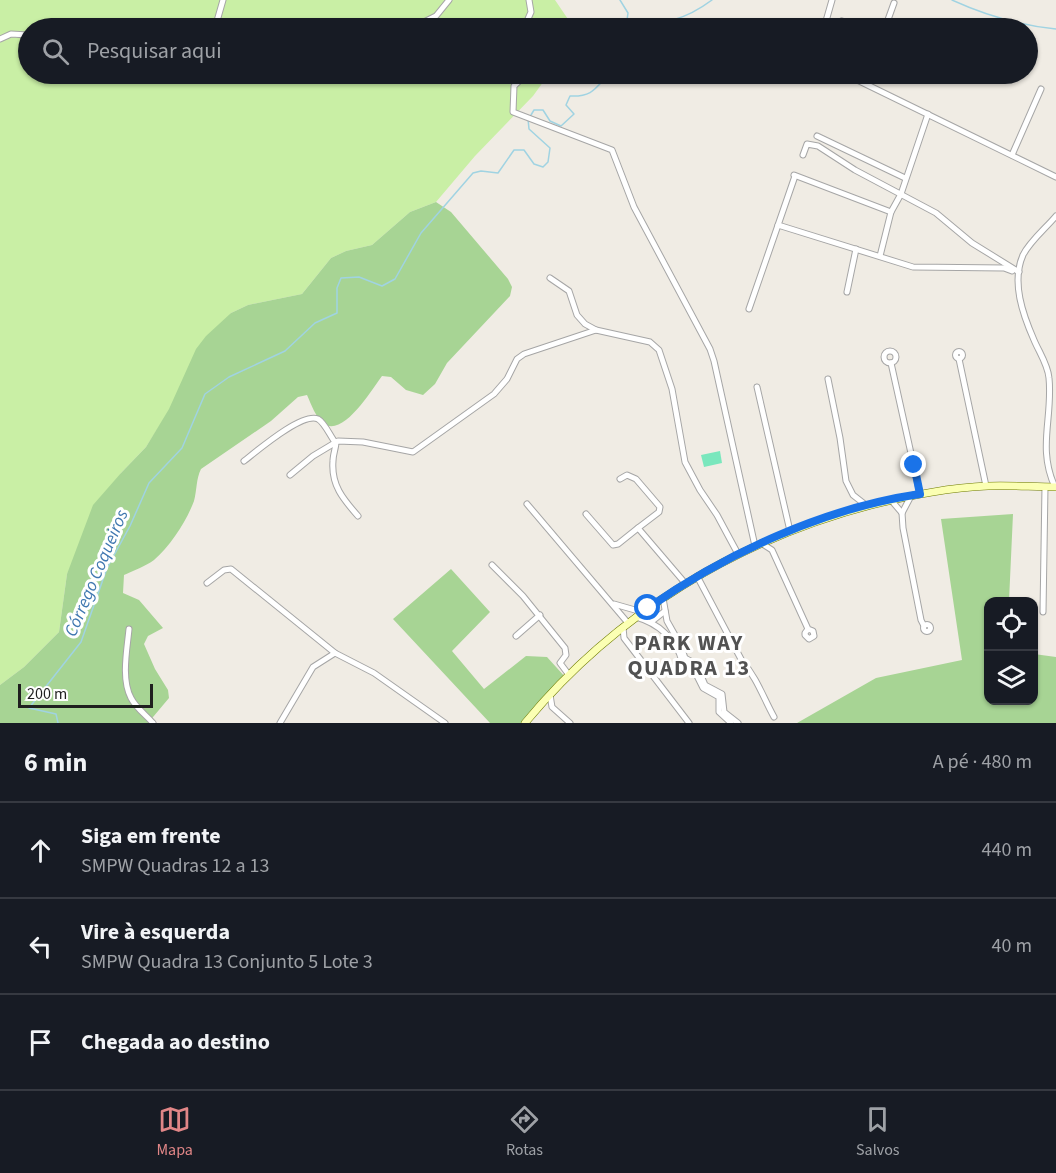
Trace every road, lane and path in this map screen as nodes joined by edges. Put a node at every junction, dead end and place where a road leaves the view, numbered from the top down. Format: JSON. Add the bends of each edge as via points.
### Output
{"nodes":[{"id":1,"x":223,"y":0,"type":"edge"},
{"id":2,"x":449,"y":0,"type":"edge"},
{"id":3,"x":529,"y":0,"type":"edge"},
{"id":4,"x":832,"y":0,"type":"edge"},
{"id":5,"x":894,"y":3,"type":"dead end"},
{"id":6,"x":217,"y":18,"type":"edge"},
{"id":7,"x":432,"y":18,"type":"edge"},
{"id":8,"x":528,"y":18,"type":"edge"},
{"id":9,"x":827,"y":18,"type":"edge"},
{"id":10,"x":889,"y":18,"type":"edge"},
{"id":11,"x":18,"y":34,"type":"edge"},
{"id":12,"x":0,"y":39,"type":"edge"},
{"id":13,"x":516,"y":84,"type":"edge"},
{"id":14,"x":867,"y":84,"type":"edge"},
{"id":15,"x":1041,"y":89,"type":"dead end"},
{"id":16,"x":928,"y":114,"type":"junction"},
{"id":17,"x":817,"y":136,"type":"dead end"},
{"id":18,"x":803,"y":155,"type":"dead end"},
{"id":19,"x":1012,"y":155,"type":"junction"},
{"id":20,"x":1056,"y":177,"type":"edge"},
{"id":21,"x":905,"y":178,"type":"junction"},
{"id":22,"x":901,"y":194,"type":"junction"},
{"id":23,"x":891,"y":212,"type":"junction"},
{"id":24,"x":1056,"y":216,"type":"edge"},
{"id":25,"x":778,"y":225,"type":"junction"},
{"id":26,"x":856,"y":249,"type":"junction"},
{"id":27,"x":880,"y":256,"type":"junction"},
{"id":28,"x":1019,"y":272,"type":"junction"},
{"id":29,"x":550,"y":278,"type":"dead end"},
{"id":30,"x":847,"y":292,"type":"dead end"},
{"id":31,"x":749,"y":309,"type":"dead end"},
{"id":32,"x":596,"y":330,"type":"junction"},
{"id":33,"x":959,"y":358,"type":"dead end"},
{"id":34,"x":891,"y":363,"type":"dead end"},
{"id":35,"x":828,"y":379,"type":"dead end"},
{"id":36,"x":757,"y":387,"type":"dead end"},
{"id":37,"x":336,"y":442,"type":"junction"},
{"id":38,"x":244,"y":461,"type":"dead end"},
{"id":39,"x":290,"y":475,"type":"dead end"},
{"id":40,"x":620,"y":479,"type":"dead end"},
{"id":41,"x":986,"y":486,"type":"junction"},
{"id":42,"x":1045,"y":487,"type":"junction"},
{"id":43,"x":1056,"y":487,"type":"edge"},
{"id":44,"x":920,"y":494,"type":"junction"},
{"id":45,"x":854,"y":495,"type":"junction"},
{"id":46,"x":911,"y":496,"type":"junction"},
{"id":47,"x":891,"y":500,"type":"junction"},
{"id":48,"x":527,"y":504,"type":"dead end"},
{"id":49,"x":867,"y":507,"type":"junction"},
{"id":50,"x":854,"y":510,"type":"junction"},
{"id":51,"x":902,"y":513,"type":"junction"},
{"id":52,"x":586,"y":514,"type":"dead end"},
{"id":53,"x":358,"y":516,"type":"dead end"},
{"id":54,"x":638,"y":528,"type":"junction"},
{"id":55,"x":790,"y":531,"type":"junction"},
{"id":56,"x":776,"y":536,"type":"junction"},
{"id":57,"x":758,"y":545,"type":"junction"},
{"id":58,"x":772,"y":550,"type":"junction"},
{"id":59,"x":738,"y":554,"type":"junction"},
{"id":60,"x":492,"y":564,"type":"dead end"},
{"id":61,"x":697,"y":576,"type":"junction"},
{"id":62,"x":207,"y":583,"type":"dead end"},
{"id":63,"x":685,"y":583,"type":"junction"},
{"id":64,"x":663,"y":598,"type":"junction"},
{"id":65,"x":613,"y":603,"type":"junction"},
{"id":66,"x":628,"y":609,"type":"junction"},
{"id":67,"x":665,"y":612,"type":"junction"},
{"id":68,"x":1043,"y":612,"type":"dead end"},
{"id":69,"x":540,"y":615,"type":"junction"},
{"id":70,"x":639,"y":615,"type":"junction"},
{"id":71,"x":625,"y":621,"type":"junction"},
{"id":72,"x":651,"y":622,"type":"junction"},
{"id":73,"x":924,"y":626,"type":"dead end"},
{"id":74,"x":129,"y":628,"type":"dead end"},
{"id":75,"x":808,"y":629,"type":"dead end"},
{"id":76,"x":516,"y":636,"type":"dead end"},
{"id":77,"x":613,"y":636,"type":"junction"},
{"id":78,"x":624,"y":638,"type":"junction"},
{"id":79,"x":335,"y":652,"type":"junction"},
{"id":80,"x":569,"y":675,"type":"junction"},
{"id":81,"x":550,"y":695,"type":"junction"},
{"id":82,"x":552,"y":707,"type":"junction"},
{"id":83,"x":536,"y":710,"type":"junction"},
{"id":84,"x":774,"y":717,"type":"dead end"},
{"id":85,"x":153,"y":723,"type":"edge"},
{"id":86,"x":280,"y":723,"type":"edge"},
{"id":87,"x":445,"y":723,"type":"edge"},
{"id":88,"x":525,"y":723,"type":"edge"},
{"id":89,"x":570,"y":723,"type":"edge"},
{"id":90,"x":689,"y":723,"type":"edge"},
{"id":91,"x":731,"y":723,"type":"edge"},
{"id":92,"x":738,"y":723,"type":"edge"}],
"edges":[{"from":1,"to":6,"type":"street"},
{"from":2,"to":7,"type":"street"},
{"from":3,"to":8,"type":"street"},
{"from":4,"to":9,"type":"street"},
{"from":5,"to":10,"type":"street"},
{"from":11,"to":12,"type":"street"},
{"from":13,"to":57,"type":"street","via":[[513,111],[612,150],[634,207],[710,349]]},
{"from":14,"to":16,"type":"street"},
{"from":15,"to":19,"type":"street"},
{"from":16,"to":19,"type":"street"},
{"from":16,"to":21,"type":"street"},
{"from":17,"to":21,"type":"street"},
{"from":18,"to":22,"type":"street","via":[[807,144],[818,146]]},
{"from":19,"to":20,"type":"street"},
{"from":21,"to":22,"type":"street"},
{"from":22,"to":23,"type":"street"},
{"from":22,"to":28,"type":"street","via":[[936,213],[972,243]]},
{"from":23,"to":25,"type":"street","via":[[794,175]]},
{"from":23,"to":27,"type":"street"},
{"from":24,"to":28,"type":"street","via":[[1023,256]]},
{"from":25,"to":26,"type":"street"},
{"from":25,"to":31,"type":"street"},
{"from":26,"to":27,"type":"street"},
{"from":26,"to":30,"type":"street"},
{"from":27,"to":28,"type":"street","via":[[913,267],[1004,268]]},
{"from":28,"to":43,"type":"street","via":[[1022,314],[1049,377],[1046,444],[1048,471]]},
{"from":29,"to":32,"type":"street","via":[[569,291],[577,315]]},
{"from":32,"to":37,"type":"street","via":[[522,356],[494,394],[413,452],[363,442]]},
{"from":32,"to":59,"type":"street","via":[[650,342],[658,348],[672,389],[685,462]]},
{"from":33,"to":41,"type":"street"},
{"from":34,"to":44,"type":"street"},
{"from":35,"to":45,"type":"street","via":[[846,481]]},
{"from":36,"to":55,"type":"street"},
{"from":37,"to":38,"type":"street","via":[[313,418],[290,427]]},
{"from":37,"to":39,"type":"street"},
{"from":37,"to":53,"type":"street","via":[[334,480]]},
{"from":40,"to":54,"type":"street","via":[[634,477],[660,507]]},
{"from":41,"to":42,"type":"street"},
{"from":41,"to":44,"type":"street"},
{"from":42,"to":43,"type":"street"},
{"from":42,"to":68,"type":"street"},
{"from":44,"to":46,"type":"street"},
{"from":45,"to":49,"type":"street"},
{"from":45,"to":50,"type":"street"},
{"from":46,"to":47,"type":"street"},
{"from":46,"to":51,"type":"street"},
{"from":47,"to":49,"type":"street"},
{"from":47,"to":51,"type":"street"},
{"from":48,"to":65,"type":"street"},
{"from":49,"to":50,"type":"street"},
{"from":50,"to":55,"type":"street"},
{"from":51,"to":73,"type":"street"},
{"from":52,"to":54,"type":"street","via":[[613,545]]},
{"from":54,"to":63,"type":"street"},
{"from":55,"to":56,"type":"street"},
{"from":56,"to":57,"type":"street"},
{"from":56,"to":58,"type":"street"},
{"from":57,"to":58,"type":"street"},
{"from":57,"to":59,"type":"street"},
{"from":58,"to":75,"type":"street"},
{"from":59,"to":61,"type":"street"},
{"from":60,"to":69,"type":"street"},
{"from":61,"to":63,"type":"street"},
{"from":61,"to":84,"type":"street"},
{"from":62,"to":79,"type":"street","via":[[231,569]]},
{"from":63,"to":64,"type":"street"},
{"from":64,"to":67,"type":"street"},
{"from":64,"to":70,"type":"street"},
{"from":65,"to":66,"type":"street"},
{"from":65,"to":71,"type":"street"},
{"from":66,"to":70,"type":"street"},
{"from":66,"to":71,"type":"street"},
{"from":67,"to":72,"type":"street"},
{"from":67,"to":92,"type":"street","via":[[686,658],[696,664],[705,685],[722,694],[724,712]]},
{"from":69,"to":76,"type":"street"},
{"from":69,"to":80,"type":"street","via":[[566,650],[560,663]]},
{"from":70,"to":71,"type":"street"},
{"from":70,"to":72,"type":"street"},
{"from":71,"to":77,"type":"street"},
{"from":71,"to":78,"type":"street"},
{"from":72,"to":91,"type":"street","via":[[668,636],[703,688],[719,697],[719,712]]},
{"from":74,"to":85,"type":"street","via":[[129,693]]},
{"from":77,"to":78,"type":"street"},
{"from":77,"to":80,"type":"street"},
{"from":78,"to":90,"type":"street"},
{"from":79,"to":86,"type":"street","via":[[313,667]]},
{"from":79,"to":87,"type":"street","via":[[374,673]]},
{"from":80,"to":81,"type":"street"},
{"from":81,"to":82,"type":"street"},
{"from":81,"to":83,"type":"street"},
{"from":82,"to":83,"type":"street"},
{"from":82,"to":89,"type":"street"},
{"from":83,"to":88,"type":"street"}]}
